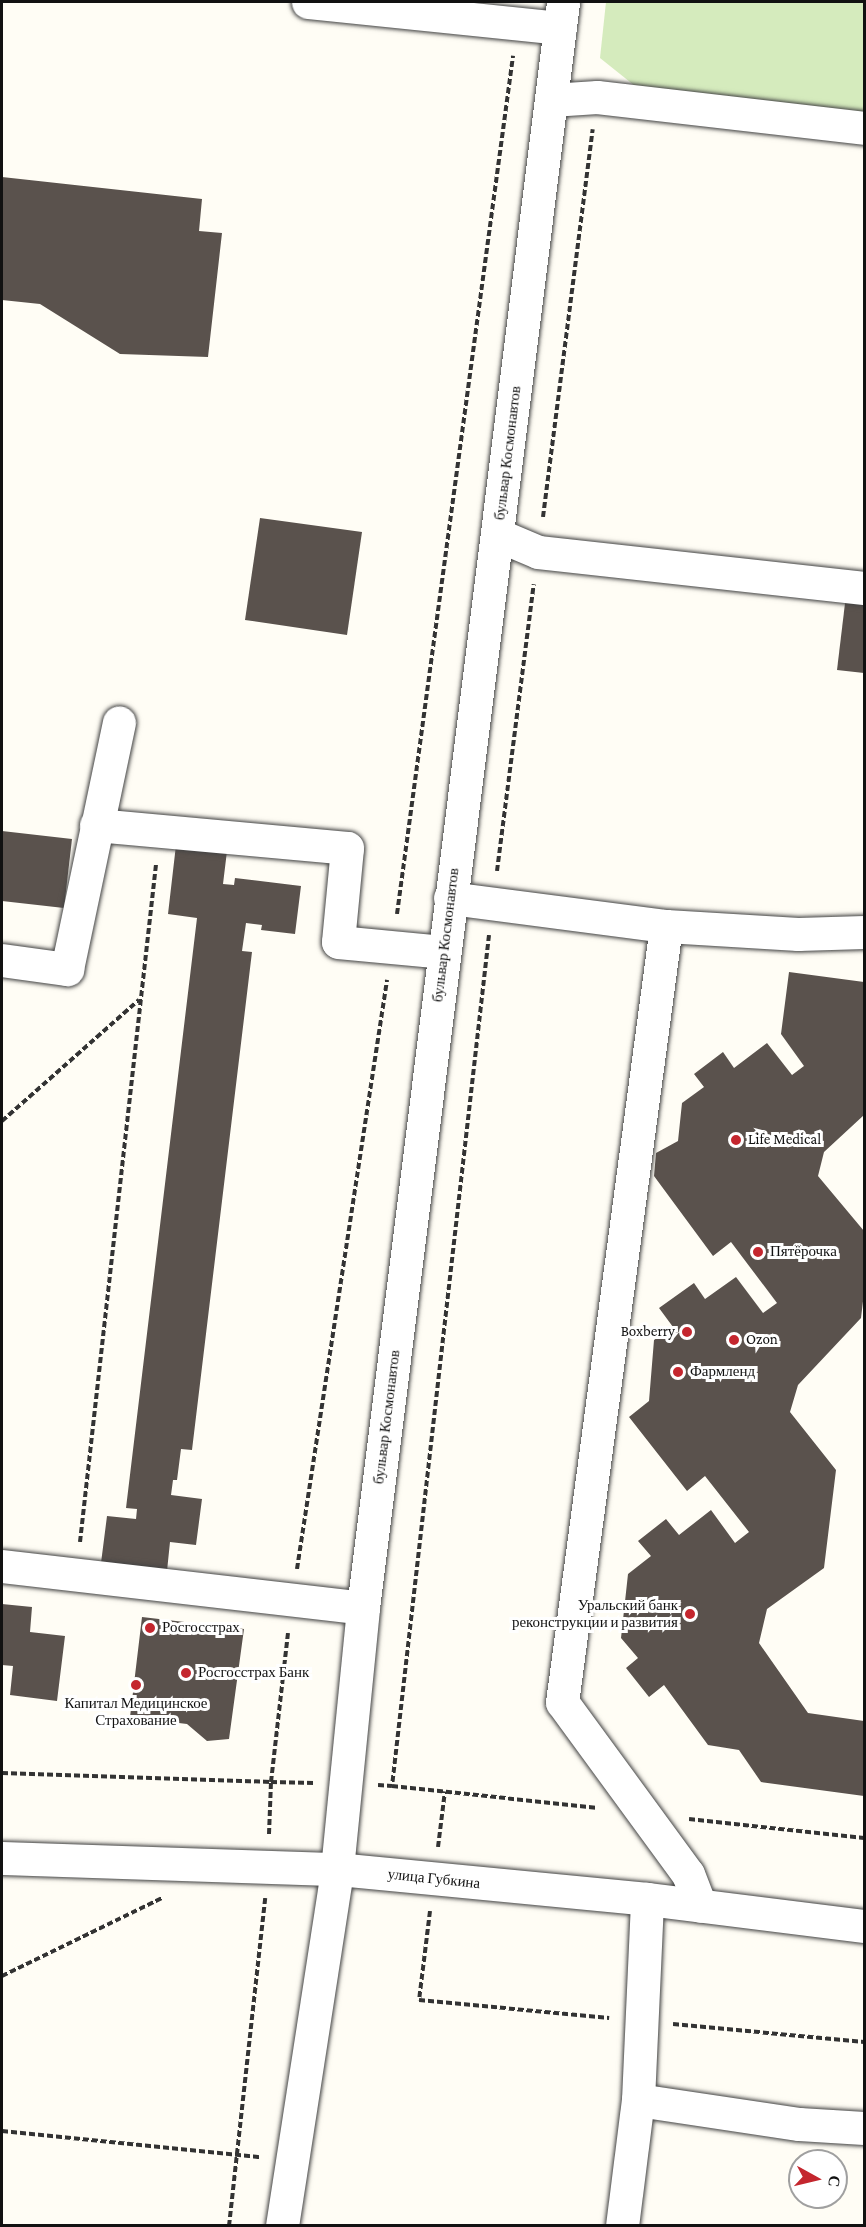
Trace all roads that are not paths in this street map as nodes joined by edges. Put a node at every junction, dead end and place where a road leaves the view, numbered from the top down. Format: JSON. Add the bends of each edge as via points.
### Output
{"nodes":[{"id":1,"x":308,"y":2,"type":"edge"},
{"id":2,"x":562,"y":14,"type":"edge"},
{"id":3,"x":551,"y":100,"type":"junction"},
{"id":4,"x":864,"y":128,"type":"edge"},
{"id":5,"x":498,"y":535,"type":"junction"},
{"id":6,"x":864,"y":588,"type":"edge"},
{"id":7,"x":119,"y":722,"type":"dead end"},
{"id":8,"x":96,"y":825,"type":"junction"},
{"id":9,"x":450,"y":898,"type":"junction"},
{"id":10,"x":666,"y":926,"type":"junction"},
{"id":11,"x":864,"y":932,"type":"edge"},
{"id":12,"x":443,"y":952,"type":"junction"},
{"id":13,"x":2,"y":960,"type":"edge"},
{"id":14,"x":2,"y":1566,"type":"edge"},
{"id":15,"x":363,"y":1608,"type":"junction"},
{"id":16,"x":2,"y":1858,"type":"edge"},
{"id":17,"x":337,"y":1869,"type":"junction"},
{"id":18,"x":648,"y":1899,"type":"junction"},
{"id":19,"x":700,"y":1906,"type":"junction"},
{"id":20,"x":864,"y":1926,"type":"edge"},
{"id":21,"x":638,"y":2100,"type":"junction"},
{"id":22,"x":864,"y":2128,"type":"edge"},
{"id":23,"x":282,"y":2226,"type":"edge"},
{"id":24,"x":622,"y":2226,"type":"edge"}],
"edges":[{"from":1,"to":2,"type":"street","via":[[517,25]]},
{"from":2,"to":3,"type":"street","name":"бульвар Космонавтов"},
{"from":3,"to":4,"type":"street","via":[[597,98]]},
{"from":3,"to":5,"type":"street","name":"бульвар Космонавтов"},
{"from":5,"to":6,"type":"street","via":[[538,552]]},
{"from":5,"to":9,"type":"street","name":"бульвар Космонавтов"},
{"from":7,"to":8,"type":"street"},
{"from":8,"to":12,"type":"street","via":[[347,848],[338,942]]},
{"from":8,"to":13,"type":"street","via":[[67,969]]},
{"from":9,"to":10,"type":"street"},
{"from":9,"to":12,"type":"street","name":"бульвар Космонавтов"},
{"from":10,"to":11,"type":"street","via":[[798,934]]},
{"from":10,"to":19,"type":"street","via":[[562,1702],[688,1874]]},
{"from":12,"to":15,"type":"street","name":"бульвар Космонавтов"},
{"from":14,"to":15,"type":"street"},
{"from":15,"to":17,"type":"street","name":"бульвар Космонавтов"},
{"from":16,"to":17,"type":"street","name":"улица Губкина"},
{"from":17,"to":18,"type":"street","name":"улица Губкина"},
{"from":17,"to":23,"type":"street","name":"бульвар Космонавтов"},
{"from":18,"to":19,"type":"street","name":"улица Губкина"},
{"from":18,"to":21,"type":"street"},
{"from":19,"to":20,"type":"street","name":"улица Губкина"},
{"from":21,"to":22,"type":"street","via":[[799,2124]]},
{"from":21,"to":24,"type":"street"}]}
